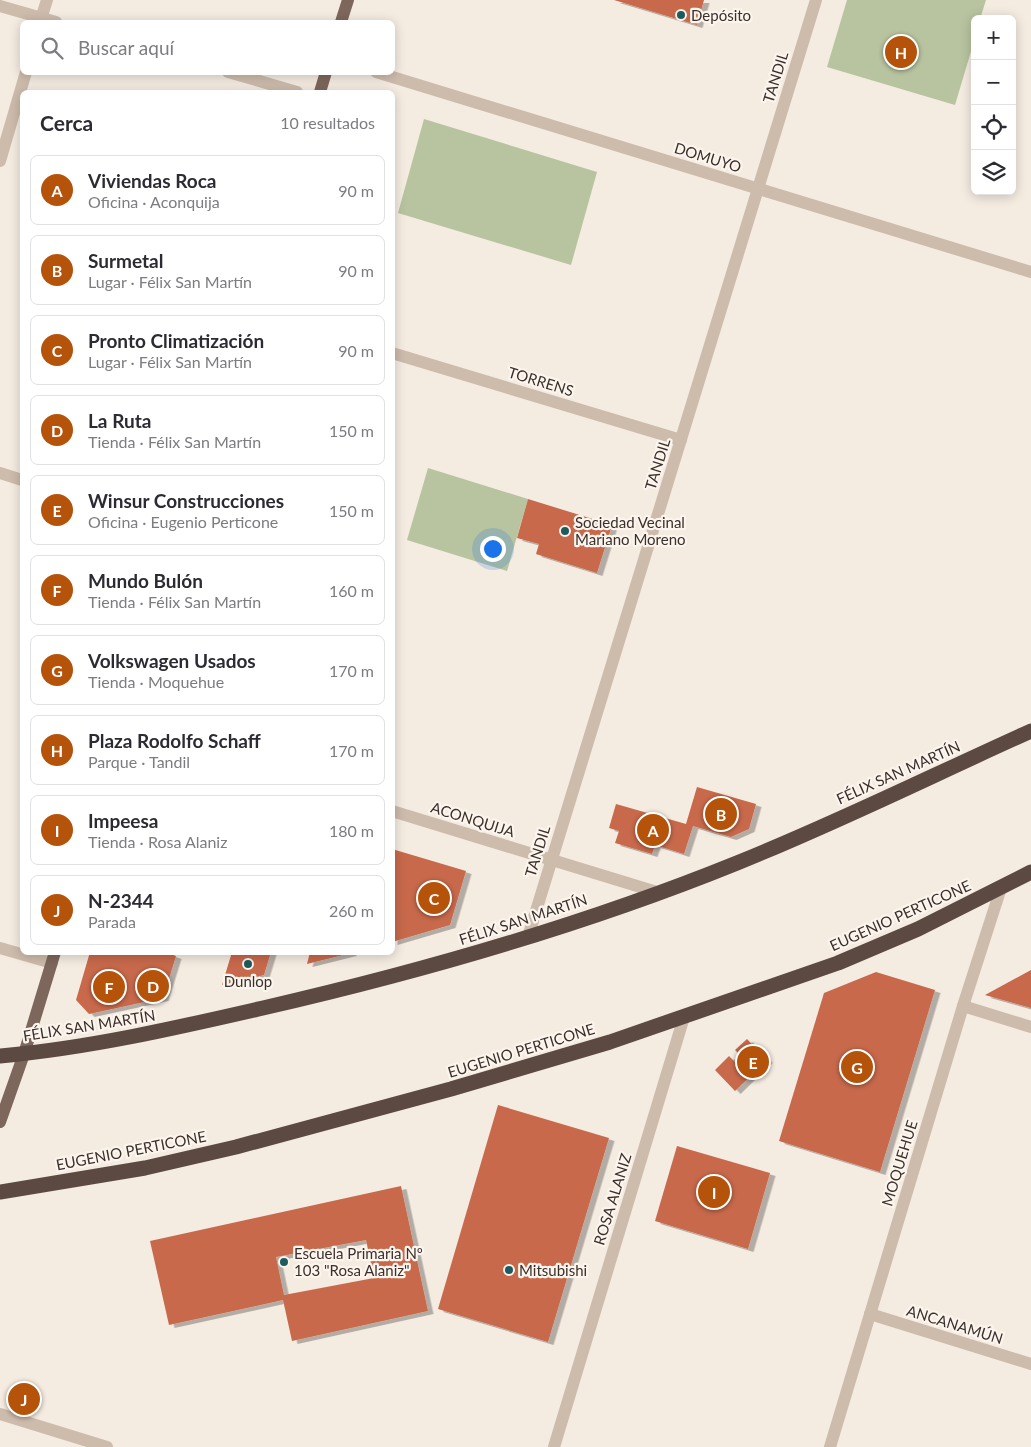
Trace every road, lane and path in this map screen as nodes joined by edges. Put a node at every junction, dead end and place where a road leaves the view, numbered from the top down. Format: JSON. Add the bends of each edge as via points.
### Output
{"nodes":[{"id":1,"x":46,"y":0,"type":"edge"},
{"id":2,"x":348,"y":0,"type":"edge"},
{"id":3,"x":816,"y":0,"type":"edge"},
{"id":4,"x":0,"y":6,"type":"edge"},
{"id":5,"x":41,"y":20,"type":"edge"},
{"id":6,"x":342,"y":20,"type":"edge"},
{"id":7,"x":25,"y":75,"type":"edge"},
{"id":8,"x":238,"y":75,"type":"edge"},
{"id":9,"x":325,"y":75,"type":"edge"},
{"id":10,"x":386,"y":75,"type":"edge"},
{"id":11,"x":21,"y":90,"type":"edge"},
{"id":12,"x":290,"y":90,"type":"edge"},
{"id":13,"x":321,"y":90,"type":"edge"},
{"id":14,"x":20,"y":93,"type":"edge"},
{"id":15,"x":0,"y":161,"type":"edge"},
{"id":16,"x":758,"y":189,"type":"junction"},
{"id":17,"x":1031,"y":272,"type":"edge"},
{"id":18,"x":395,"y":354,"type":"edge"},
{"id":19,"x":681,"y":440,"type":"junction"},
{"id":20,"x":0,"y":473,"type":"edge"},
{"id":21,"x":20,"y":479,"type":"edge"},
{"id":22,"x":1031,"y":731,"type":"edge"},
{"id":23,"x":395,"y":812,"type":"edge"},
{"id":24,"x":552,"y":860,"type":"junction"},
{"id":25,"x":1031,"y":872,"type":"edge"},
{"id":26,"x":1001,"y":888,"type":"junction"},
{"id":27,"x":660,"y":893,"type":"junction"},
{"id":28,"x":528,"y":937,"type":"junction"},
{"id":29,"x":0,"y":948,"type":"edge"},
{"id":30,"x":20,"y":952,"type":"edge"},
{"id":31,"x":37,"y":955,"type":"edge"},
{"id":32,"x":53,"y":958,"type":"edge"},
{"id":33,"x":963,"y":1006,"type":"junction"},
{"id":34,"x":684,"y":1017,"type":"junction"},
{"id":35,"x":1031,"y":1027,"type":"edge"},
{"id":36,"x":24,"y":1054,"type":"junction"},
{"id":37,"x":0,"y":1056,"type":"edge"},
{"id":38,"x":0,"y":1122,"type":"edge"},
{"id":39,"x":0,"y":1192,"type":"edge"},
{"id":40,"x":870,"y":1314,"type":"junction"},
{"id":41,"x":1031,"y":1364,"type":"edge"},
{"id":42,"x":0,"y":1414,"type":"edge"},
{"id":43,"x":107,"y":1447,"type":"edge"},
{"id":44,"x":554,"y":1447,"type":"edge"},
{"id":45,"x":830,"y":1447,"type":"edge"}],
"edges":[{"from":1,"to":5,"type":"street"},
{"from":2,"to":6,"type":"main road"},
{"from":3,"to":16,"type":"street","name":"TANDIL"},
{"from":4,"to":5,"type":"street"},
{"from":7,"to":11,"type":"street"},
{"from":8,"to":12,"type":"street"},
{"from":9,"to":13,"type":"main road"},
{"from":10,"to":16,"type":"street","name":"DOMUYO"},
{"from":14,"to":15,"type":"street"},
{"from":16,"to":17,"type":"street","name":"DOMUYO"},
{"from":16,"to":19,"type":"street","name":"TANDIL"},
{"from":18,"to":19,"type":"street","name":"TORRENS"},
{"from":19,"to":24,"type":"street","name":"TANDIL"},
{"from":20,"to":21,"type":"street"},
{"from":22,"to":27,"type":"highway","name":"FÉLIX SAN MARTÍN","via":[[773,848]]},
{"from":23,"to":24,"type":"street","name":"ACONQUIJA"},
{"from":24,"to":27,"type":"street","name":"ACONQUIJA"},
{"from":24,"to":28,"type":"street","name":"TANDIL"},
{"from":25,"to":26,"type":"highway","name":"EUGENIO PERTICONE"},
{"from":26,"to":33,"type":"street","name":"MOQUEHUE"},
{"from":26,"to":34,"type":"highway","name":"EUGENIO PERTICONE","via":[[918,929],[838,963]]},
{"from":27,"to":28,"type":"highway","name":"FÉLIX SAN MARTÍN"},
{"from":28,"to":36,"type":"highway","name":"FÉLIX SAN MARTÍN","via":[[282,1004],[160,1031]]},
{"from":29,"to":30,"type":"street"},
{"from":31,"to":32,"type":"street"},
{"from":32,"to":36,"type":"main road"},
{"from":33,"to":35,"type":"street"},
{"from":33,"to":40,"type":"street","name":"MOQUEHUE"},
{"from":34,"to":39,"type":"highway","name":"EUGENIO PERTICONE","via":[[460,1087],[245,1145],[146,1168]]},
{"from":34,"to":44,"type":"street","name":"ROSA ALANIZ"},
{"from":36,"to":37,"type":"highway","name":"FÉLIX SAN MARTÍN"},
{"from":36,"to":38,"type":"main road"},
{"from":40,"to":41,"type":"street","name":"ANCANAMÚN"},
{"from":40,"to":45,"type":"street","name":"MOQUEHUE"},
{"from":42,"to":43,"type":"street"}]}
